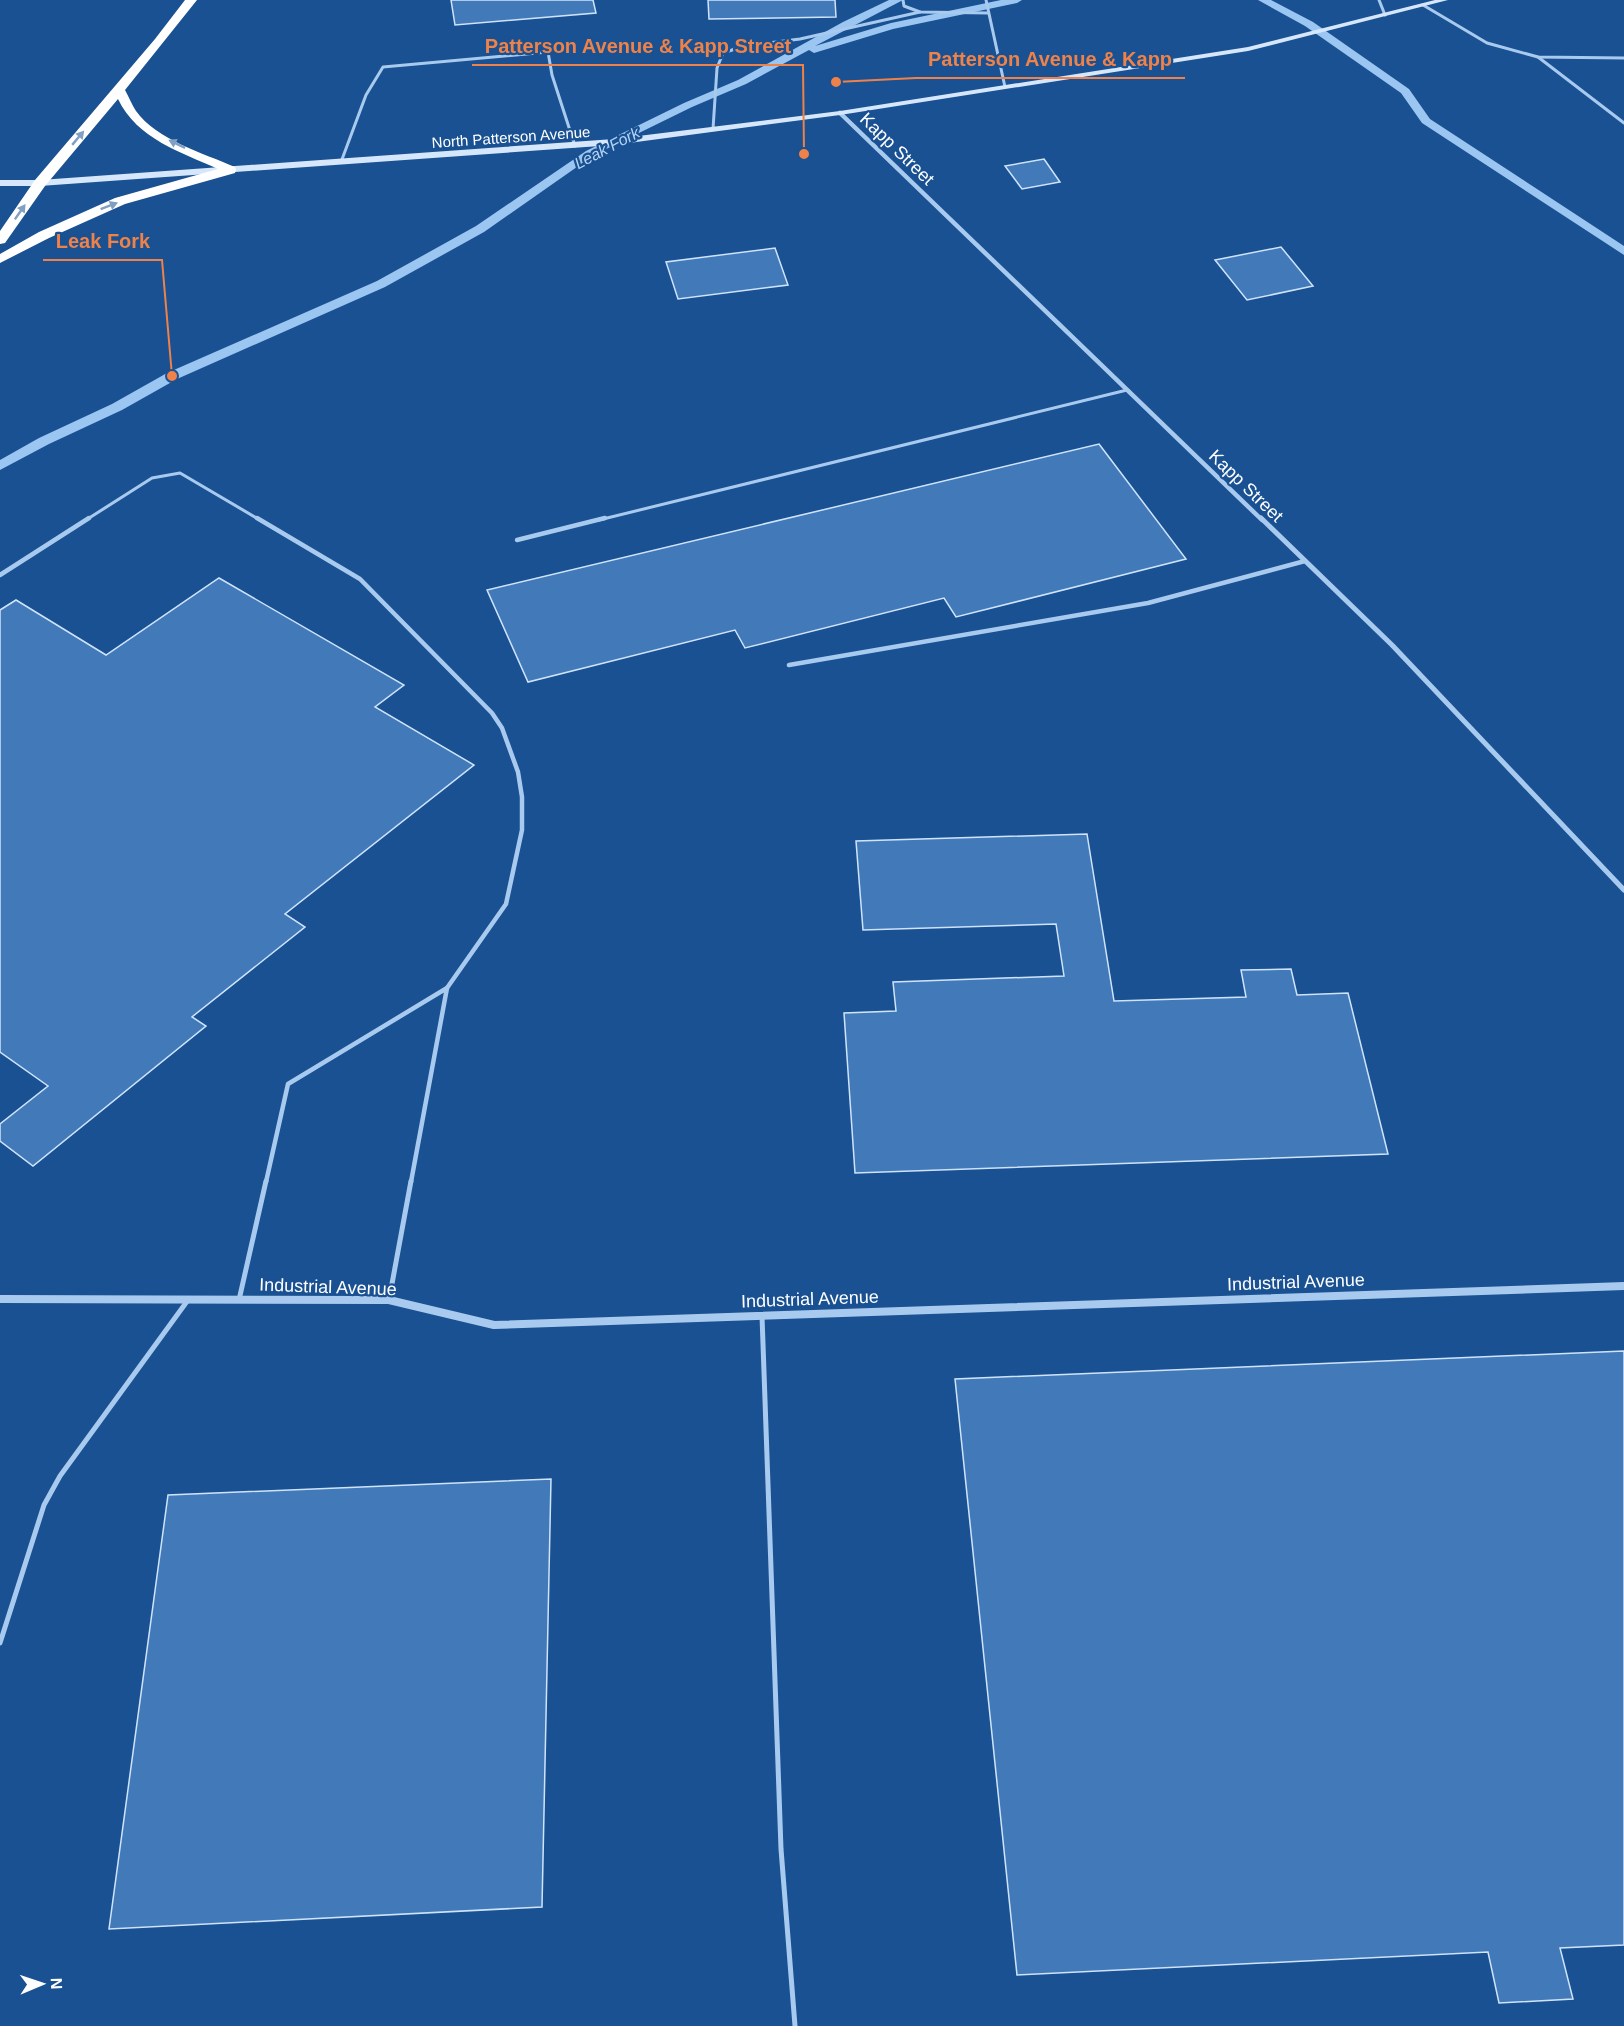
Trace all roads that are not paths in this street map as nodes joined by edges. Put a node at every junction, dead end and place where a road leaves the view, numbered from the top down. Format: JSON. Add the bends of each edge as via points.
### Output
{"nodes":[{"id":1,"x":191,"y":0,"type":"edge"},
{"id":2,"x":903,"y":0,"type":"edge"},
{"id":3,"x":986,"y":0,"type":"edge"},
{"id":4,"x":1379,"y":0,"type":"edge"},
{"id":5,"x":1444,"y":0,"type":"edge"},
{"id":6,"x":1423,"y":5,"type":"junction"},
{"id":7,"x":920,"y":12,"type":"junction"},
{"id":8,"x":988,"y":13,"type":"junction"},
{"id":9,"x":1385,"y":15,"type":"junction"},
{"id":10,"x":1538,"y":57,"type":"junction"},
{"id":11,"x":1624,"y":58,"type":"edge"},
{"id":12,"x":1005,"y":87,"type":"junction"},
{"id":13,"x":119,"y":89,"type":"junction"},
{"id":14,"x":840,"y":113,"type":"junction"},
{"id":15,"x":1624,"y":123,"type":"edge"},
{"id":16,"x":713,"y":129,"type":"junction"},
{"id":17,"x":574,"y":146,"type":"junction"},
{"id":18,"x":341,"y":162,"type":"junction"},
{"id":19,"x":230,"y":170,"type":"junction"},
{"id":20,"x":0,"y":183,"type":"edge"},
{"id":21,"x":40,"y":183,"type":"junction"},
{"id":22,"x":0,"y":240,"type":"edge"},
{"id":23,"x":0,"y":260,"type":"edge"},
{"id":24,"x":1127,"y":390,"type":"junction"},
{"id":25,"x":517,"y":540,"type":"dead end"},
{"id":26,"x":1305,"y":561,"type":"junction"},
{"id":27,"x":0,"y":575,"type":"edge"},
{"id":28,"x":789,"y":665,"type":"dead end"},
{"id":29,"x":1624,"y":890,"type":"edge"},
{"id":30,"x":447,"y":988,"type":"junction"},
{"id":31,"x":1624,"y":1286,"type":"edge"},
{"id":32,"x":0,"y":1299,"type":"edge"},
{"id":33,"x":188,"y":1300,"type":"junction"},
{"id":34,"x":239,"y":1300,"type":"junction"},
{"id":35,"x":390,"y":1300,"type":"junction"},
{"id":36,"x":762,"y":1316,"type":"junction"},
{"id":37,"x":0,"y":1643,"type":"edge"},
{"id":38,"x":795,"y":2026,"type":"edge"}],
"edges":[{"from":1,"to":13,"type":"highway"},
{"from":2,"to":7,"type":"lane","via":[[904,6]]},
{"from":3,"to":8,"type":"lane"},
{"from":4,"to":9,"type":"lane"},
{"from":5,"to":6,"type":"main road","name":"North Patterson Avenue"},
{"from":6,"to":9,"type":"main road","name":"North Patterson Avenue"},
{"from":6,"to":10,"type":"lane","via":[[1487,43]]},
{"from":7,"to":8,"type":"lane"},
{"from":7,"to":16,"type":"lane","via":[[723,53],[717,68]]},
{"from":8,"to":12,"type":"lane"},
{"from":9,"to":12,"type":"main road","name":"North Patterson Avenue","via":[[1248,49]]},
{"from":10,"to":11,"type":"lane"},
{"from":10,"to":15,"type":"lane"},
{"from":12,"to":14,"type":"main road","name":"North Patterson Avenue"},
{"from":19,"to":13,"type":"highway","one_way":true,"via":[[143,124]]},
{"from":21,"to":13,"type":"highway","one_way":true},
{"from":14,"to":16,"type":"main road","name":"North Patterson Avenue"},
{"from":14,"to":24,"type":"street","name":"Kapp Street"},
{"from":16,"to":17,"type":"main road","name":"North Patterson Avenue"},
{"from":17,"to":18,"type":"main road","name":"North Patterson Avenue"},
{"from":17,"to":18,"type":"lane","via":[[548,52],[383,67],[366,95]]},
{"from":18,"to":19,"type":"main road","name":"North Patterson Avenue"},
{"from":19,"to":21,"type":"main road","name":"North Patterson Avenue"},
{"from":23,"to":19,"type":"highway","one_way":true,"via":[[103,208]]},
{"from":20,"to":21,"type":"main road","name":"North Patterson Avenue"},
{"from":22,"to":21,"type":"highway","one_way":true},
{"from":24,"to":25,"type":"lane"},
{"from":24,"to":26,"type":"street","name":"Kapp Street"},
{"from":26,"to":28,"type":"lane","via":[[1148,603]]},
{"from":26,"to":29,"type":"street","name":"Kapp Street","via":[[1392,645]]},
{"from":27,"to":30,"type":"lane","via":[[152,478],[180,473],[360,579],[492,713],[502,728],[518,772],[522,830],[506,904]]},
{"from":30,"to":34,"type":"lane","via":[[288,1084]]},
{"from":30,"to":35,"type":"lane"},
{"from":31,"to":36,"type":"street","name":"Industrial Avenue"},
{"from":32,"to":33,"type":"street","name":"Industrial Avenue"},
{"from":33,"to":34,"type":"street","name":"Industrial Avenue"},
{"from":33,"to":37,"type":"lane","via":[[60,1476],[44,1505]]},
{"from":34,"to":35,"type":"street","name":"Industrial Avenue"},
{"from":35,"to":36,"type":"street","name":"Industrial Avenue","via":[[494,1325]]},
{"from":36,"to":38,"type":"lane","via":[[782,1874]]}]}
